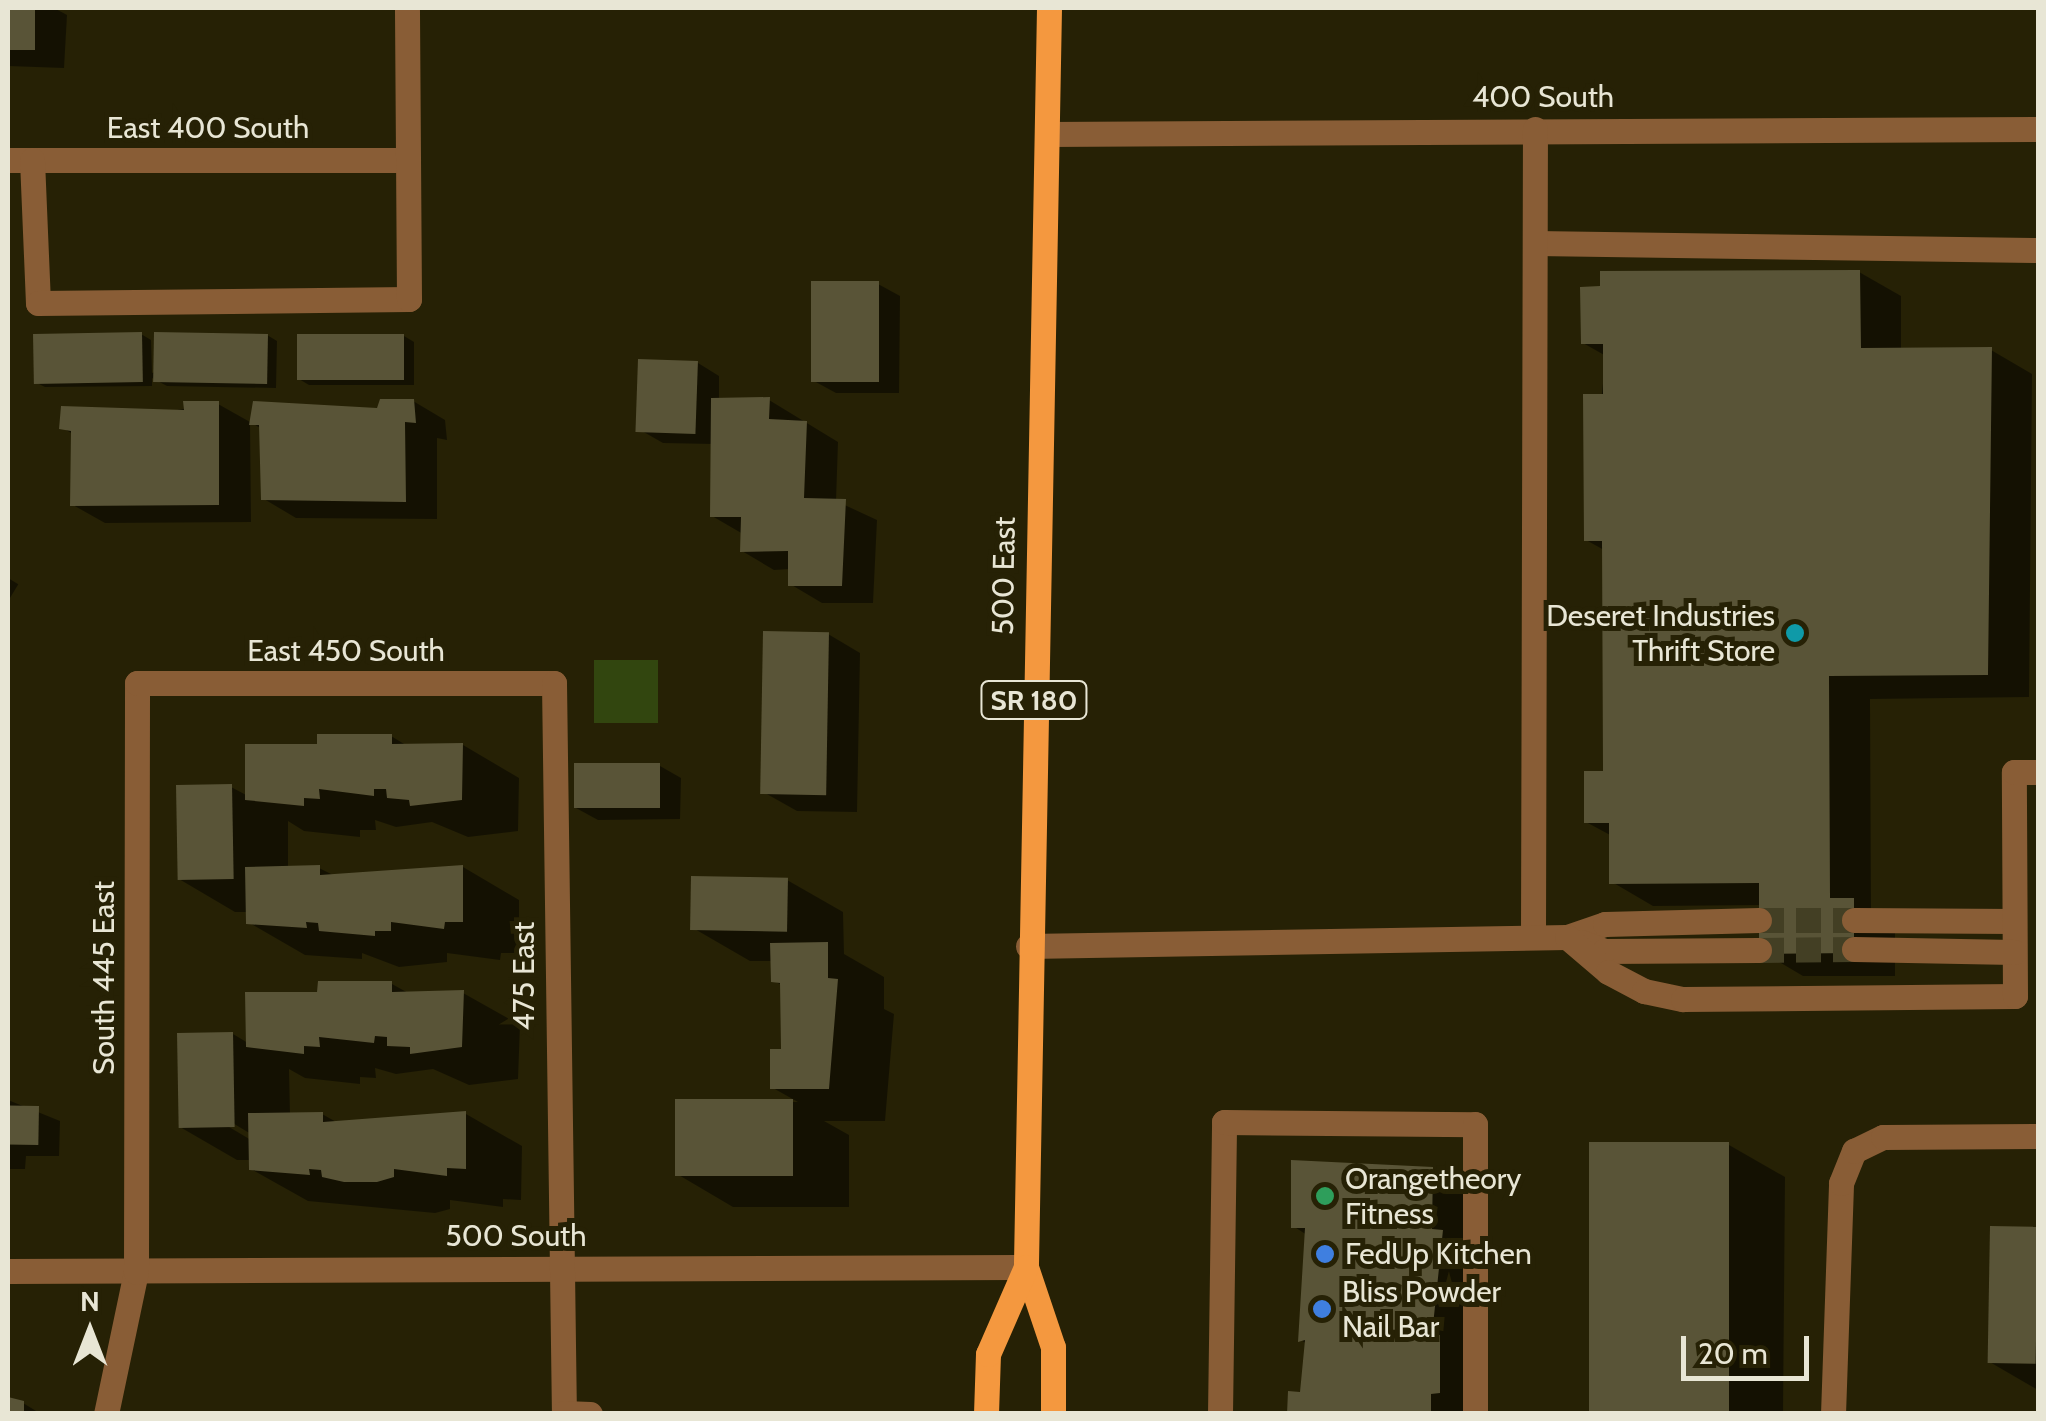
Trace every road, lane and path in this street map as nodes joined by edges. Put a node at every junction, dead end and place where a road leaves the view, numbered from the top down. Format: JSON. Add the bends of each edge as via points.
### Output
{"nodes":[{"id":1,"x":407,"y":8,"type":"edge"},
{"id":2,"x":1049,"y":8,"type":"edge"},
{"id":3,"x":1535,"y":129,"type":"junction"},
{"id":4,"x":2038,"y":129,"type":"edge"},
{"id":5,"x":1047,"y":134,"type":"junction"},
{"id":6,"x":20,"y":160,"type":"edge"},
{"id":7,"x":408,"y":160,"type":"junction"},
{"id":8,"x":1535,"y":243,"type":"junction"},
{"id":9,"x":2038,"y":250,"type":"edge"},
{"id":10,"x":137,"y":683,"type":"joint"},
{"id":11,"x":554,"y":683,"type":"joint"},
{"id":12,"x":2038,"y":772,"type":"edge"},
{"id":13,"x":1759,"y":920,"type":"tunnel mouth"},
{"id":14,"x":1854,"y":920,"type":"tunnel mouth"},
{"id":15,"x":2014,"y":922,"type":"junction"},
{"id":16,"x":1533,"y":937,"type":"junction"},
{"id":17,"x":1567,"y":937,"type":"junction"},
{"id":18,"x":1028,"y":946,"type":"junction"},
{"id":19,"x":1854,"y":949,"type":"tunnel mouth"},
{"id":20,"x":1760,"y":950,"type":"tunnel mouth"},
{"id":21,"x":2014,"y":952,"type":"junction"},
{"id":22,"x":2038,"y":1136,"type":"edge"},
{"id":23,"x":1026,"y":1266,"type":"junction"},
{"id":24,"x":558,"y":1268,"type":"junction"},
{"id":25,"x":8,"y":1271,"type":"edge"},
{"id":26,"x":136,"y":1272,"type":"junction"},
{"id":27,"x":106,"y":1414,"type":"edge"},
{"id":28,"x":590,"y":1414,"type":"edge"},
{"id":29,"x":986,"y":1414,"type":"edge"},
{"id":30,"x":1053,"y":1414,"type":"edge"},
{"id":31,"x":1220,"y":1414,"type":"edge"},
{"id":32,"x":1475,"y":1414,"type":"edge"},
{"id":33,"x":1833,"y":1414,"type":"edge"}],
"edges":[{"from":1,"to":7,"type":"street"},
{"from":2,"to":5,"type":"main road","name":"500 East","number":"SR 180"},
{"from":3,"to":4,"type":"street","name":"400 South"},
{"from":3,"to":5,"type":"street","name":"400 South"},
{"from":3,"to":8,"type":"street"},
{"from":5,"to":18,"type":"main road","name":"500 East","number":"SR 180"},
{"from":6,"to":7,"type":"street","name":"East 400 South"},
{"from":6,"to":7,"type":"street","via":[[38,303],[409,300]]},
{"from":8,"to":9,"type":"street"},
{"from":8,"to":16,"type":"street"},
{"from":10,"to":11,"type":"street","name":"East 450 South"},
{"from":10,"to":26,"type":"street","name":"South 445 East"},
{"from":11,"to":24,"type":"street","name":"475 East"},
{"from":12,"to":15,"type":"street","via":[[2014,772]]},
{"from":13,"to":17,"type":"street","via":[[1605,924]]},
{"from":14,"to":15,"type":"street"},
{"from":15,"to":21,"type":"street"},
{"from":16,"to":17,"type":"street"},
{"from":16,"to":18,"type":"street"},
{"from":17,"to":20,"type":"street","via":[[1604,951]]},
{"from":17,"to":21,"type":"street","via":[[1608,972],[1644,991],[1682,999],[2015,996]]},
{"from":18,"to":23,"type":"main road","name":"500 East","number":"SR 180"},
{"from":19,"to":21,"type":"street"},
{"from":22,"to":33,"type":"street","via":[[1883,1136],[1854,1151],[1841,1183]]},
{"from":23,"to":24,"type":"street","name":"500 South"},
{"from":23,"to":29,"type":"main road","name":"500 East","number":"SR 180","via":[[988,1354]]},
{"from":23,"to":30,"type":"main road","name":"500 East","number":"SR 180","via":[[1053,1347]]},
{"from":24,"to":26,"type":"street","name":"500 South"},
{"from":24,"to":28,"type":"street","name":"475 East","via":[[564,1413]]},
{"from":25,"to":26,"type":"street","name":"500 South"},
{"from":26,"to":27,"type":"street","name":"South 445 East"},
{"from":31,"to":32,"type":"street","via":[[1224,1122],[1475,1124]]}]}
